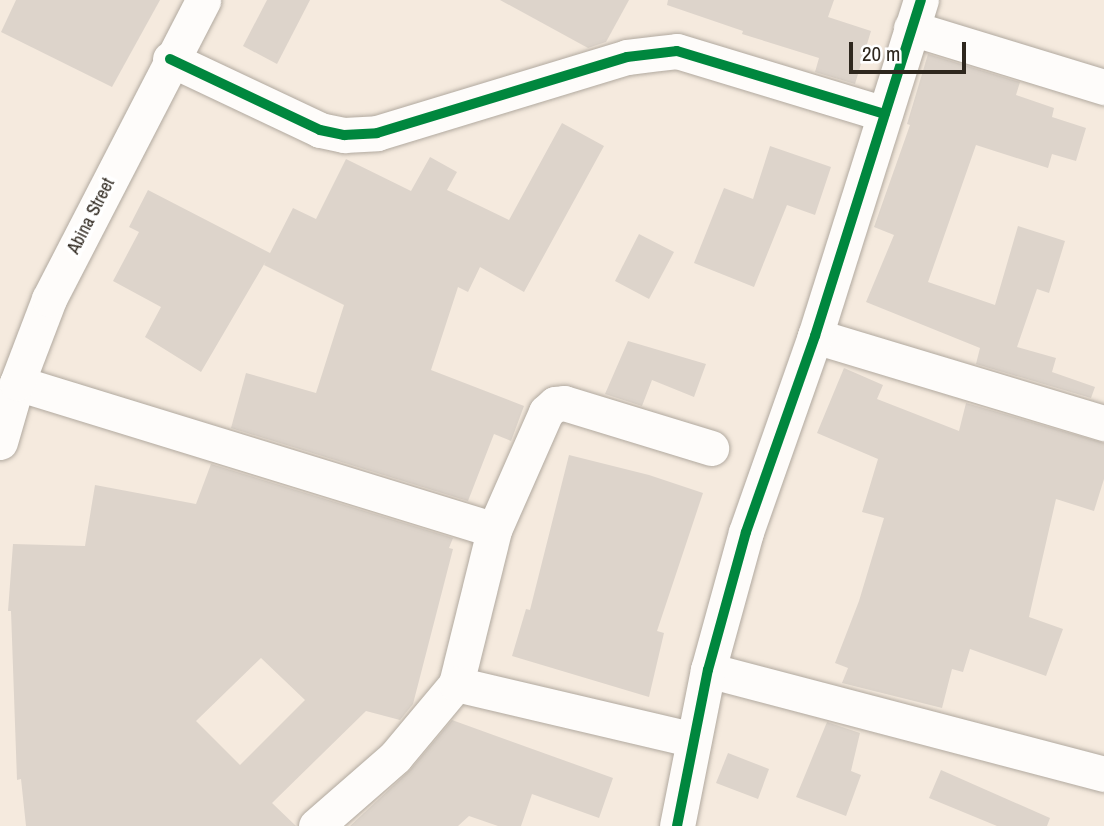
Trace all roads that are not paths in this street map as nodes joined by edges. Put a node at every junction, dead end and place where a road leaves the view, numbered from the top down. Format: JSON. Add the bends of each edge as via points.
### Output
{"nodes":[{"id":1,"x":203,"y":0,"type":"edge"},
{"id":2,"x":916,"y":14,"type":"edge"},
{"id":3,"x":170,"y":59,"type":"junction"},
{"id":4,"x":1104,"y":87,"type":"edge"},
{"id":5,"x":885,"y":114,"type":"junction"},
{"id":6,"x":815,"y":337,"type":"junction"},
{"id":7,"x":17,"y":383,"type":"junction"},
{"id":8,"x":1104,"y":423,"type":"edge"},
{"id":9,"x":0,"y":442,"type":"edge"},
{"id":10,"x":711,"y":449,"type":"dead end"},
{"id":11,"x":494,"y":530,"type":"junction"},
{"id":12,"x":708,"y":670,"type":"junction"},
{"id":13,"x":456,"y":684,"type":"junction"},
{"id":14,"x":694,"y":740,"type":"junction"},
{"id":15,"x":1104,"y":774,"type":"edge"},
{"id":16,"x":316,"y":826,"type":"edge"},
{"id":17,"x":677,"y":826,"type":"edge"}],
"edges":[{"from":1,"to":3,"type":"street","name":"Abina Street"},
{"from":2,"to":4,"type":"street"},
{"from":2,"to":5,"type":"street"},
{"from":3,"to":5,"type":"street","via":[[320,131],[344,135],[377,133],[627,58],[677,51]]},
{"from":3,"to":7,"type":"street","name":"Abina Street","via":[[49,299]]},
{"from":5,"to":6,"type":"street"},
{"from":6,"to":8,"type":"street"},
{"from":6,"to":12,"type":"street","via":[[746,532]]},
{"from":7,"to":9,"type":"street","name":"Abina Street"},
{"from":7,"to":11,"type":"street"},
{"from":10,"to":11,"type":"street","via":[[576,406],[555,404],[538,427]]},
{"from":11,"to":13,"type":"street"},
{"from":12,"to":14,"type":"street"},
{"from":12,"to":15,"type":"street"},
{"from":13,"to":14,"type":"street"},
{"from":13,"to":16,"type":"street","via":[[395,757]]},
{"from":14,"to":17,"type":"street"}]}
